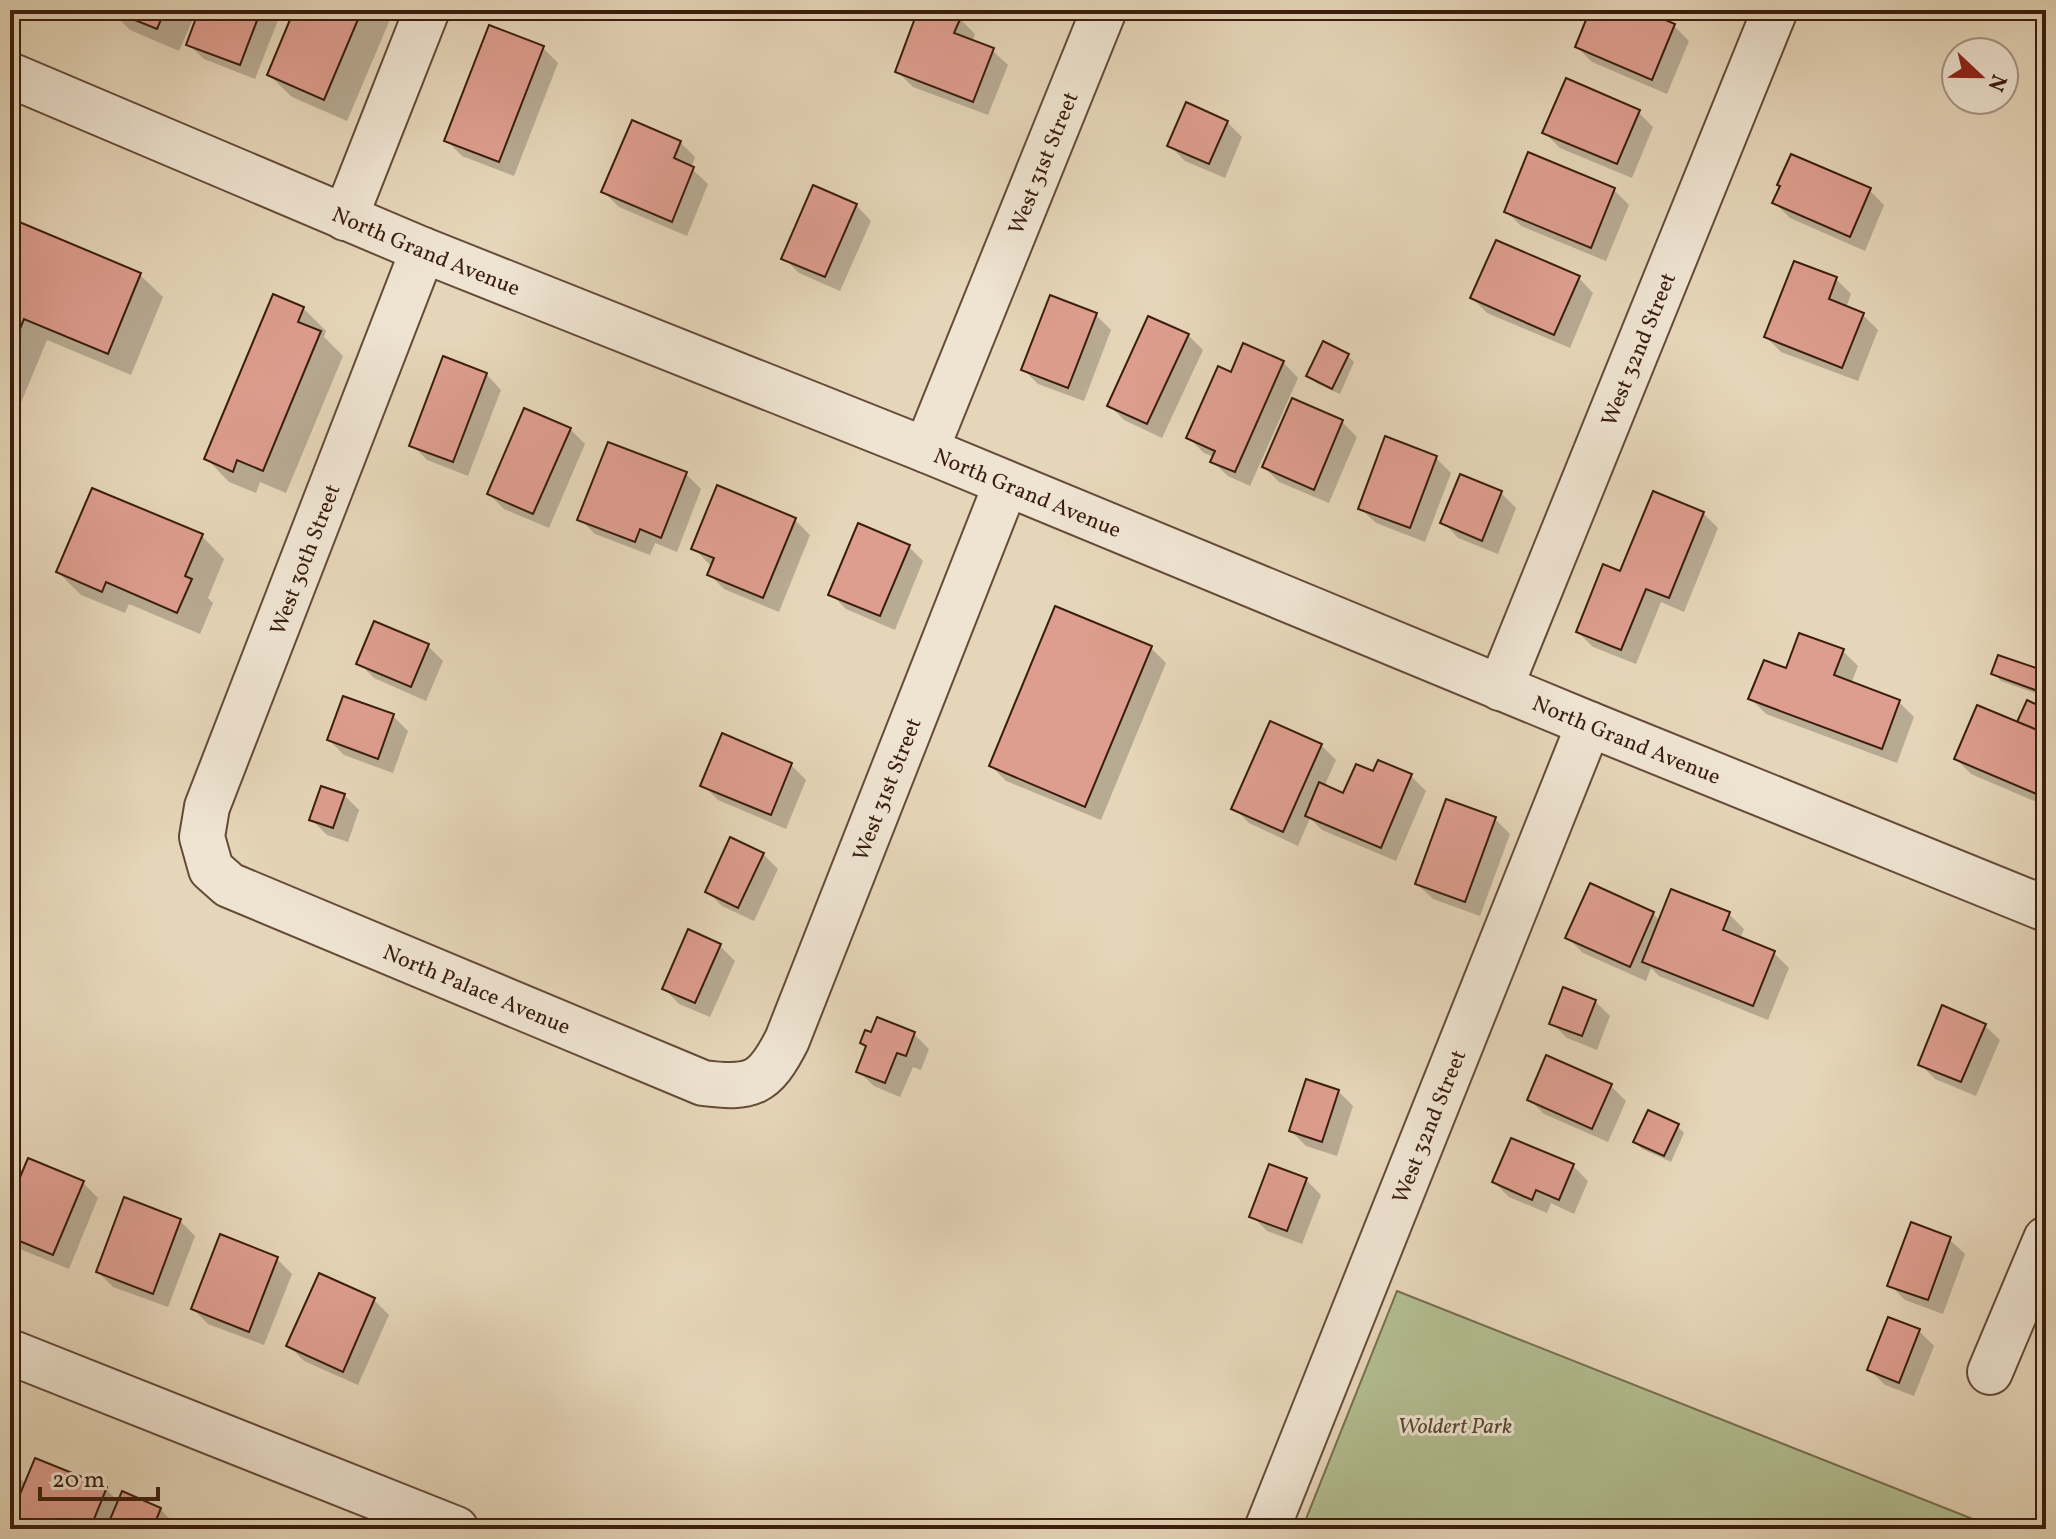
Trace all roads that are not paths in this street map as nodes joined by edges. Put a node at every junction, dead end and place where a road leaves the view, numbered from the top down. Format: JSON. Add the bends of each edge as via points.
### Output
{"nodes":[{"id":1,"x":427,"y":10,"type":"edge"},
{"id":2,"x":1104,"y":10,"type":"edge"},
{"id":3,"x":1775,"y":10,"type":"edge"},
{"id":4,"x":10,"y":75,"type":"edge"},
{"id":5,"x":345,"y":218,"type":"junction"},
{"id":6,"x":423,"y":250,"type":"junction"},
{"id":7,"x":926,"y":450,"type":"junction"},
{"id":8,"x":1006,"y":484,"type":"junction"},
{"id":9,"x":1500,"y":688,"type":"junction"},
{"id":10,"x":1589,"y":724,"type":"junction"},
{"id":11,"x":211,"y":869,"type":"joint"},
{"id":12,"x":2046,"y":909,"type":"edge"},
{"id":13,"x":752,"y":1084,"type":"joint"},
{"id":14,"x":2046,"y":1239,"type":"edge"},
{"id":15,"x":10,"y":1352,"type":"edge"},
{"id":16,"x":1990,"y":1372,"type":"dead end"},
{"id":17,"x":456,"y":1529,"type":"edge"},
{"id":18,"x":1267,"y":1529,"type":"edge"}],
"edges":[{"from":1,"to":5,"type":"street"},
{"from":2,"to":7,"type":"street","name":"West 31st Street"},
{"from":3,"to":9,"type":"street","name":"West 32nd Street"},
{"from":4,"to":5,"type":"street","name":"North Grand Avenue"},
{"from":5,"to":6,"type":"street","name":"North Grand Avenue"},
{"from":6,"to":7,"type":"street","name":"North Grand Avenue"},
{"from":6,"to":11,"type":"street","name":"West 30th Street","via":[[207,807],[202,837]]},
{"from":7,"to":8,"type":"street","name":"North Grand Avenue"},
{"from":8,"to":9,"type":"street","name":"North Grand Avenue"},
{"from":8,"to":13,"type":"street","name":"West 31st Street","via":[[787,1040],[774,1064]]},
{"from":9,"to":10,"type":"street","name":"North Grand Avenue"},
{"from":10,"to":12,"type":"street","name":"North Grand Avenue"},
{"from":10,"to":18,"type":"street","name":"West 32nd Street"},
{"from":11,"to":13,"type":"street","name":"North Palace Avenue","via":[[229,885],[703,1083]]},
{"from":14,"to":16,"type":"street"},
{"from":15,"to":17,"type":"street"}]}
